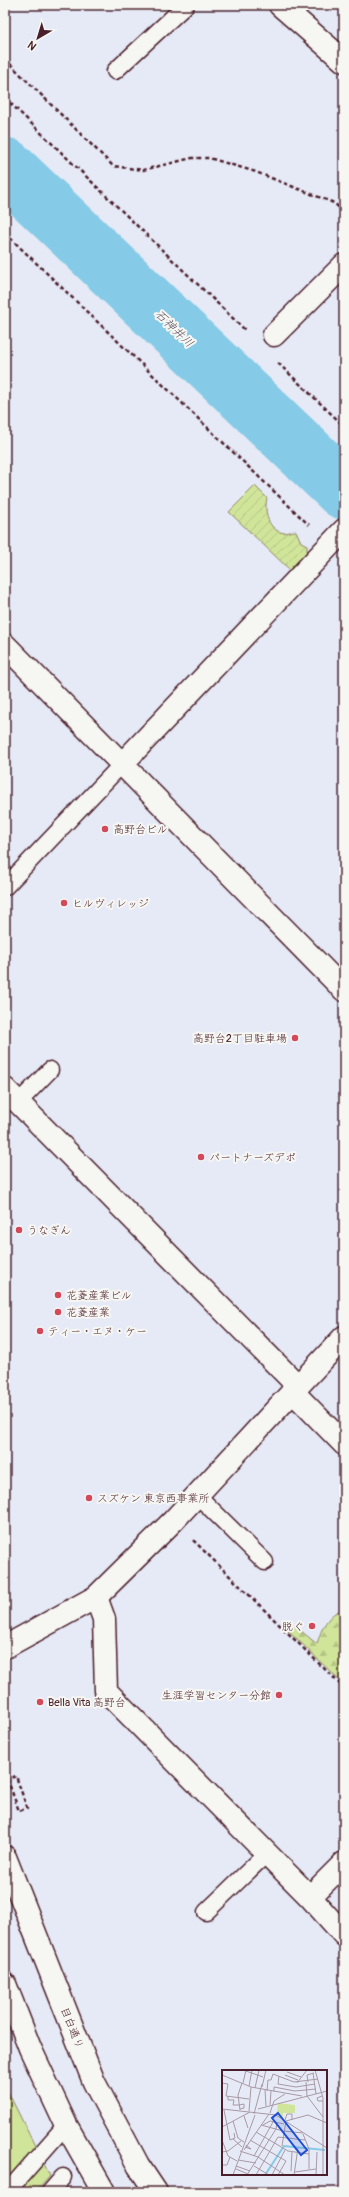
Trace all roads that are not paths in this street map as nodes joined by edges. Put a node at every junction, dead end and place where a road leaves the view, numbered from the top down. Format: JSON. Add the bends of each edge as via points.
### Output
{"nodes":[{"id":1,"x":186,"y":5,"type":"edge"},
{"id":2,"x":280,"y":5,"type":"edge"},
{"id":3,"x":344,"y":62,"type":"edge"},
{"id":4,"x":115,"y":72,"type":"dead end"},
{"id":5,"x":344,"y":265,"type":"edge"},
{"id":6,"x":274,"y":335,"type":"dead end"},
{"id":7,"x":337,"y":537,"type":"edge"},
{"id":8,"x":5,"y":645,"type":"edge"},
{"id":9,"x":123,"y":763,"type":"junction"},
{"id":10,"x":5,"y":887,"type":"edge"},
{"id":11,"x":344,"y":990,"type":"edge"},
{"id":12,"x":50,"y":1070,"type":"dead end"},
{"id":13,"x":12,"y":1096,"type":"edge"},
{"id":14,"x":344,"y":1338,"type":"edge"},
{"id":15,"x":296,"y":1389,"type":"junction"},
{"id":16,"x":344,"y":1444,"type":"edge"},
{"id":17,"x":197,"y":1495,"type":"junction"},
{"id":18,"x":265,"y":1562,"type":"dead end"},
{"id":19,"x":96,"y":1597,"type":"junction"},
{"id":20,"x":5,"y":1647,"type":"edge"},
{"id":21,"x":266,"y":1854,"type":"junction"},
{"id":22,"x":5,"y":1857,"type":"edge"},
{"id":23,"x":344,"y":1863,"type":"edge"},
{"id":24,"x":310,"y":1897,"type":"junction"},
{"id":25,"x":206,"y":1912,"type":"dead end"},
{"id":26,"x":344,"y":1935,"type":"edge"},
{"id":27,"x":5,"y":1984,"type":"edge"},
{"id":28,"x":66,"y":2126,"type":"junction"},
{"id":29,"x":63,"y":2177,"type":"dead end"},
{"id":30,"x":7,"y":2192,"type":"edge"},
{"id":31,"x":50,"y":2192,"type":"edge"},
{"id":32,"x":104,"y":2192,"type":"edge"},
{"id":33,"x":156,"y":2192,"type":"edge"}],
"edges":[{"from":1,"to":4,"type":"lane"},
{"from":2,"to":3,"type":"street"},
{"from":5,"to":6,"type":"street"},
{"from":7,"to":9,"type":"street"},
{"from":8,"to":9,"type":"street"},
{"from":9,"to":10,"type":"lane"},
{"from":9,"to":11,"type":"street"},
{"from":12,"to":13,"type":"lane"},
{"from":13,"to":15,"type":"street"},
{"from":14,"to":15,"type":"street"},
{"from":15,"to":16,"type":"street"},
{"from":15,"to":17,"type":"street"},
{"from":17,"to":18,"type":"lane"},
{"from":17,"to":19,"type":"street"},
{"from":19,"to":20,"type":"street"},
{"from":19,"to":21,"type":"street","via":[[104,1620],[106,1691]]},
{"from":21,"to":24,"type":"street"},
{"from":21,"to":25,"type":"lane"},
{"from":22,"to":33,"type":"street","name":"目白通り","via":[[94,2082],[138,2165]]},
{"from":23,"to":24,"type":"street"},
{"from":24,"to":26,"type":"street"},
{"from":27,"to":28,"type":"street","via":[[30,2048]]},
{"from":28,"to":30,"type":"lane"},
{"from":28,"to":32,"type":"street"},
{"from":29,"to":31,"type":"lane"}]}
